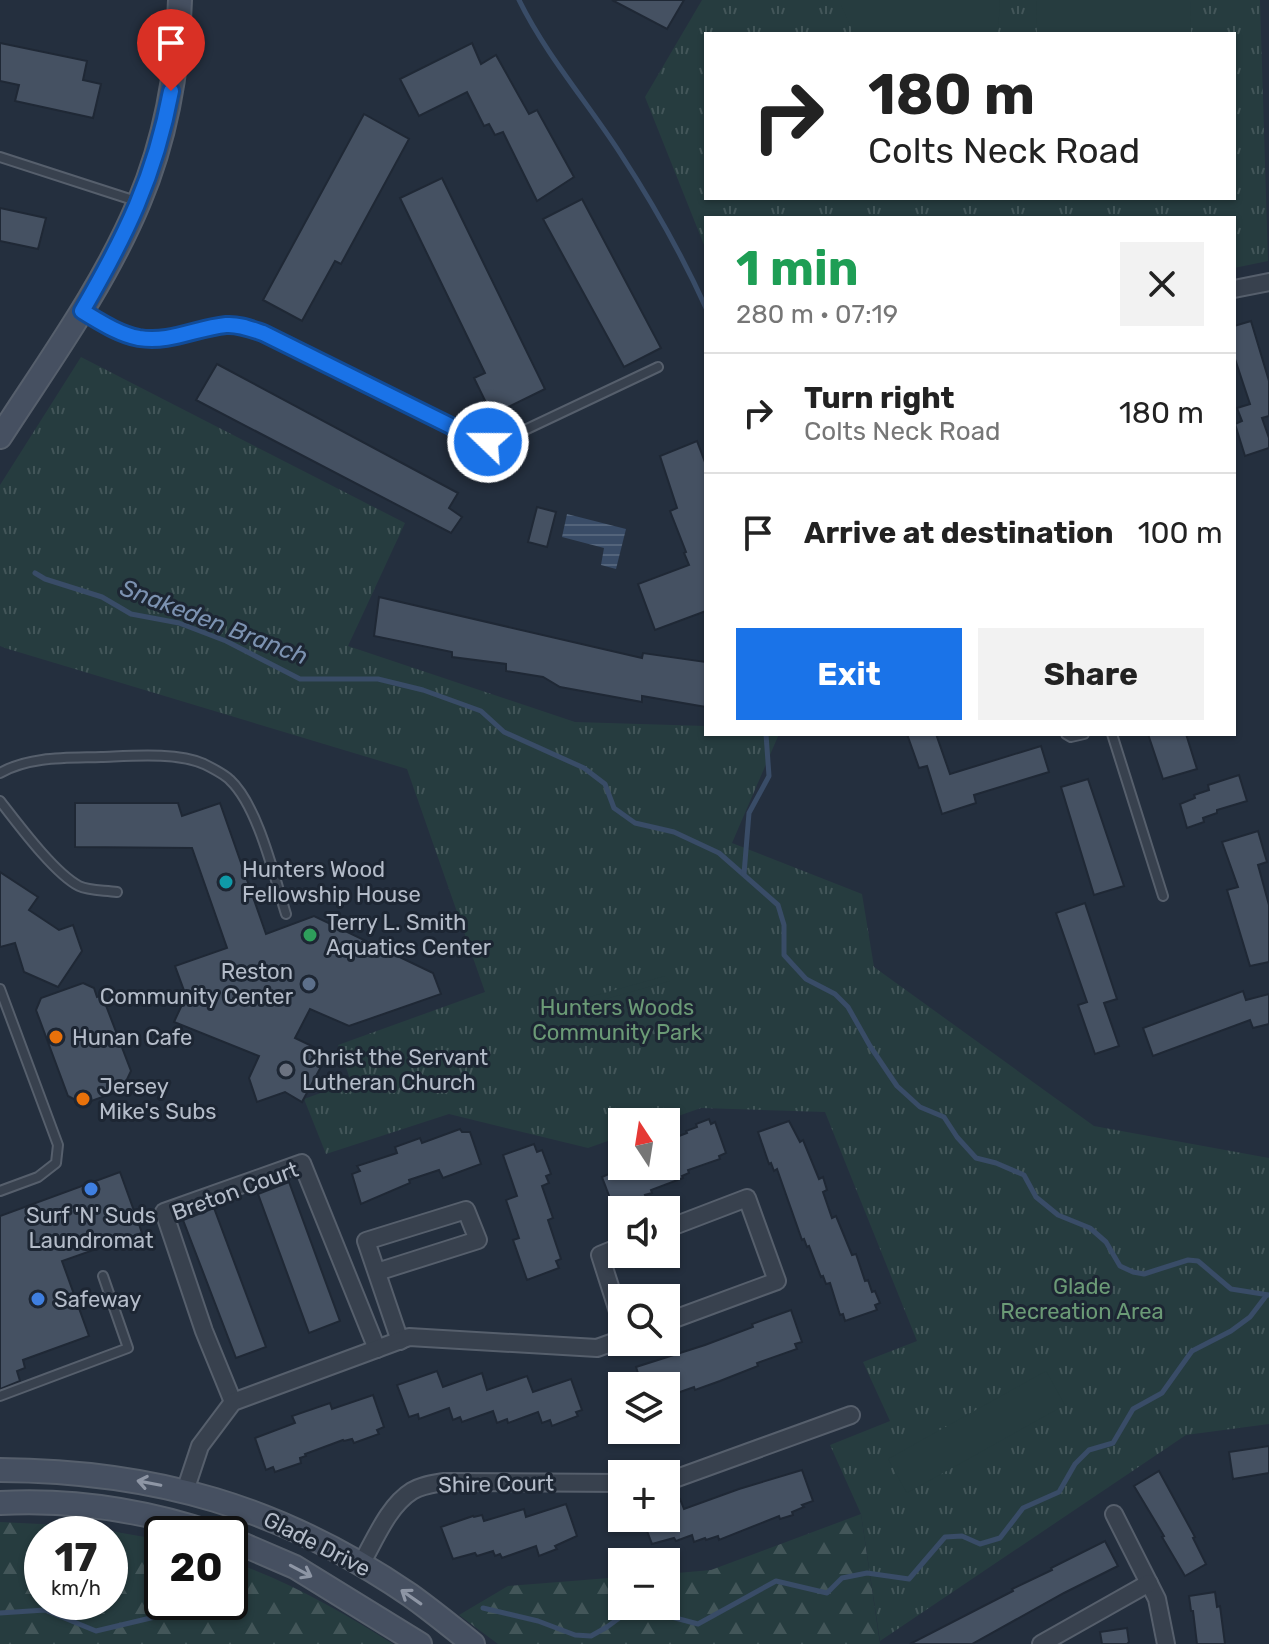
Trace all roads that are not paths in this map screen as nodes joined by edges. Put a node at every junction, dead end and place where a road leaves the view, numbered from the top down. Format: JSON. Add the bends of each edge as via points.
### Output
{"nodes":[{"id":1,"x":180,"y":0,"type":"edge"},
{"id":2,"x":0,"y":157,"type":"edge"},
{"id":3,"x":139,"y":202,"type":"junction"},
{"id":4,"x":1269,"y":282,"type":"edge"},
{"id":5,"x":1236,"y":289,"type":"edge"},
{"id":6,"x":82,"y":311,"type":"junction"},
{"id":7,"x":658,"y":367,"type":"dead end"},
{"id":8,"x":0,"y":437,"type":"edge"},
{"id":9,"x":1113,"y":736,"type":"edge"},
{"id":10,"x":0,"y":773,"type":"edge"},
{"id":11,"x":0,"y":801,"type":"edge"},
{"id":12,"x":117,"y":892,"type":"dead end"},
{"id":13,"x":1163,"y":896,"type":"dead end"},
{"id":14,"x":286,"y":914,"type":"dead end"},
{"id":15,"x":0,"y":989,"type":"edge"},
{"id":16,"x":0,"y":1191,"type":"edge"},
{"id":17,"x":680,"y":1224,"type":"edge"},
{"id":18,"x":608,"y":1252,"type":"edge"},
{"id":19,"x":377,"y":1272,"type":"junction"},
{"id":20,"x":103,"y":1276,"type":"dead end"},
{"id":21,"x":609,"y":1284,"type":"edge"},
{"id":22,"x":680,"y":1317,"type":"edge"},
{"id":23,"x":400,"y":1341,"type":"junction"},
{"id":24,"x":608,"y":1344,"type":"edge"},
{"id":25,"x":377,"y":1349,"type":"junction"},
{"id":26,"x":0,"y":1396,"type":"edge"},
{"id":27,"x":233,"y":1402,"type":"junction"},
{"id":28,"x":851,"y":1415,"type":"dead end"},
{"id":29,"x":0,"y":1470,"type":"edge"},
{"id":30,"x":680,"y":1477,"type":"edge"},
{"id":31,"x":608,"y":1483,"type":"edge"},
{"id":32,"x":0,"y":1503,"type":"edge"},
{"id":33,"x":181,"y":1507,"type":"junction"},
{"id":34,"x":1114,"y":1514,"type":"dead end"},
{"id":35,"x":192,"y":1516,"type":"edge"},
{"id":36,"x":248,"y":1547,"type":"edge"},
{"id":37,"x":361,"y":1564,"type":"junction"},
{"id":38,"x":1149,"y":1583,"type":"junction"},
{"id":39,"x":420,"y":1644,"type":"edge"},
{"id":40,"x":473,"y":1644,"type":"edge"},
{"id":41,"x":1041,"y":1644,"type":"edge"},
{"id":42,"x":1166,"y":1644,"type":"edge"}],
"edges":[{"from":1,"to":3,"type":"street","via":[[166,115]]},
{"from":2,"to":3,"type":"lane"},
{"from":3,"to":6,"type":"street"},
{"from":4,"to":5,"type":"street"},
{"from":6,"to":7,"type":"lane","via":[[138,338],[226,325],[248,328],[488,442],[522,432]]},
{"from":6,"to":8,"type":"street"},
{"from":9,"to":13,"type":"lane"},
{"from":10,"to":14,"type":"lane","via":[[57,758],[164,756],[202,763],[229,779],[248,802]]},
{"from":11,"to":12,"type":"lane","via":[[80,887]]},
{"from":15,"to":16,"type":"lane","via":[[58,1145],[56,1163],[38,1177]]},
{"from":17,"to":22,"type":"street","via":[[747,1198],[777,1281]]},
{"from":18,"to":21,"type":"street","via":[[600,1255]]},
{"from":19,"to":19,"type":"street","via":[[366,1241],[466,1210],[478,1240]]},
{"from":19,"to":23,"type":"street"},
{"from":20,"to":26,"type":"lane","via":[[128,1348]]},
{"from":23,"to":24,"type":"street","via":[[409,1337],[597,1348]]},
{"from":23,"to":25,"type":"street"},
{"from":25,"to":27,"type":"street"},
{"from":25,"to":27,"type":"street","name":"Breton Court","via":[[302,1163],[164,1212]]},
{"from":27,"to":33,"type":"street","via":[[200,1446]]},
{"from":28,"to":30,"type":"street"},
{"from":33,"to":29,"type":"street","name":"Glade Drive","one_way":true,"via":[[150,1482]]},
{"from":31,"to":37,"type":"street","name":"Shire Court","via":[[421,1486],[393,1510]]},
{"from":32,"to":33,"type":"street","name":"Glade Drive","via":[[87,1506],[146,1515]]},
{"from":33,"to":35,"type":"street","name":"Glade Drive"},
{"from":33,"to":37,"type":"street","name":"Glade Drive","via":[[227,1503],[318,1540]]},
{"from":34,"to":38,"type":"street"},
{"from":36,"to":39,"type":"street","name":"Glade Drive","one_way":true,"via":[[295,1567]]},
{"from":40,"to":37,"type":"street","name":"Glade Drive","one_way":true},
{"from":38,"to":41,"type":"street"},
{"from":38,"to":42,"type":"street"}]}
